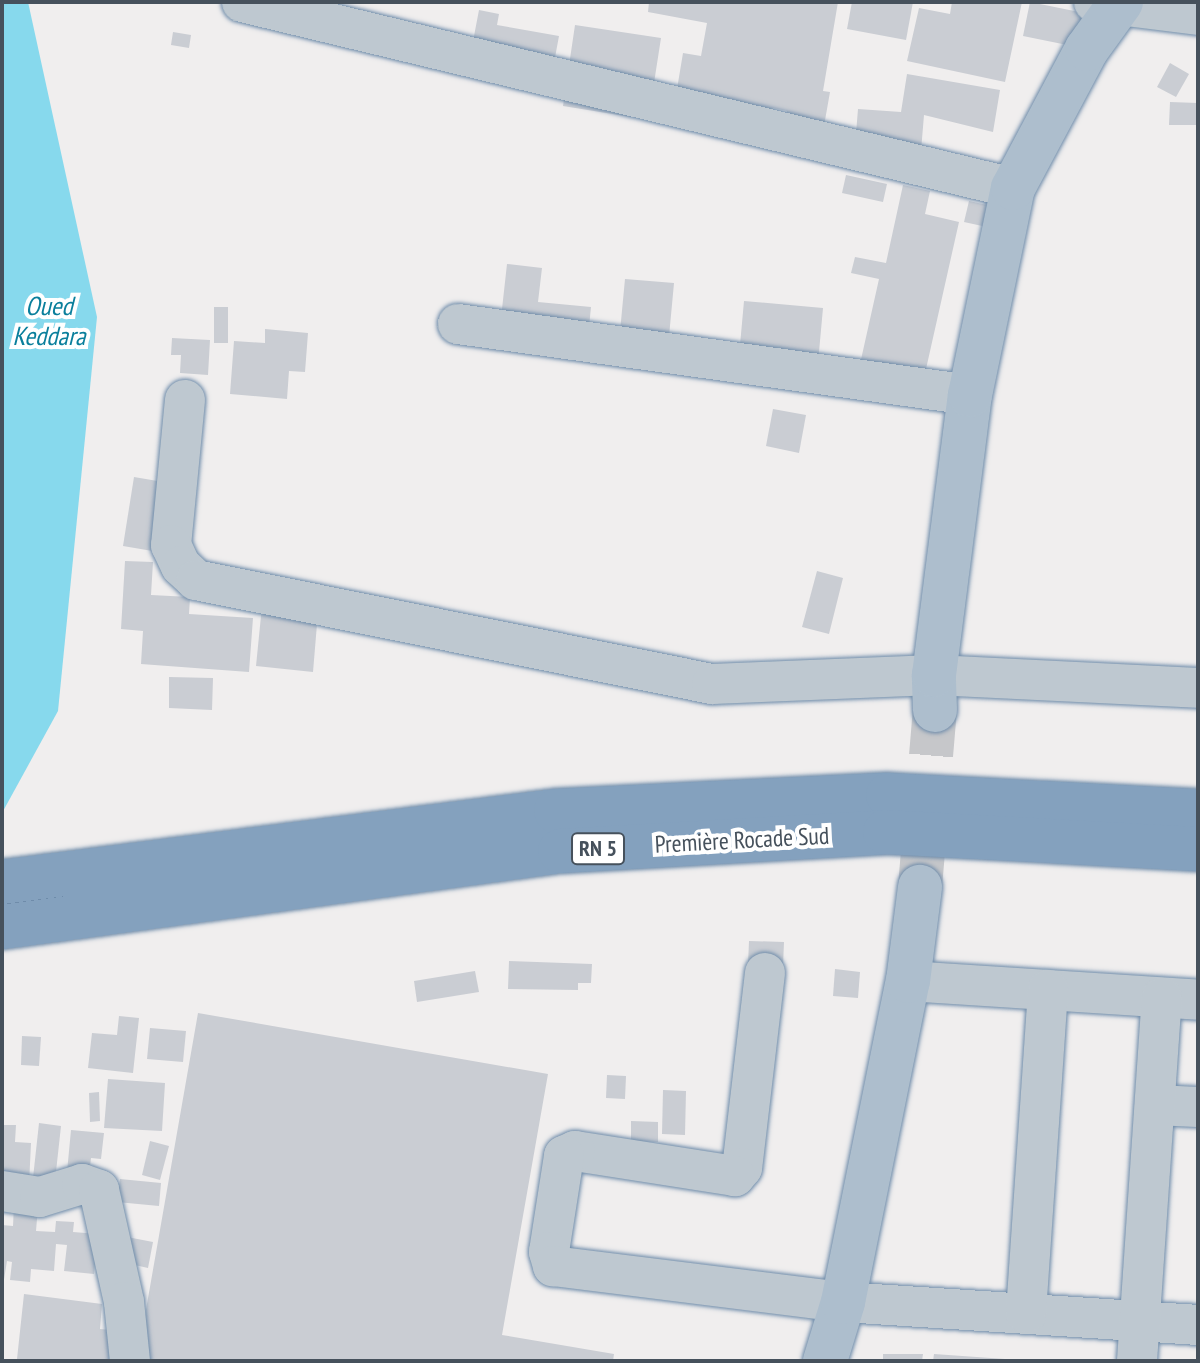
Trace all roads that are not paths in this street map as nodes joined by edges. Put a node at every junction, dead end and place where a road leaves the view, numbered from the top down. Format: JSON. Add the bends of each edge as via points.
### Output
{"nodes":[{"id":1,"x":242,"y":2,"type":"edge"},
{"id":2,"x":1111,"y":4,"type":"edge"},
{"id":3,"x":1198,"y":15,"type":"edge"},
{"id":4,"x":1013,"y":188,"type":"junction"},
{"id":5,"x":458,"y":324,"type":"dead end"},
{"id":6,"x":970,"y":395,"type":"junction"},
{"id":7,"x":185,"y":400,"type":"dead end"},
{"id":8,"x":1198,"y":688,"type":"edge"},
{"id":9,"x":935,"y":693,"type":"junction"},
{"id":10,"x":1198,"y":811,"type":"edge"},
{"id":11,"x":1198,"y":849,"type":"edge"},
{"id":12,"x":2,"y":882,"type":"edge"},
{"id":13,"x":920,"y":887,"type":"tunnel mouth"},
{"id":14,"x":2,"y":927,"type":"edge"},
{"id":15,"x":765,"y":973,"type":"dead end"},
{"id":16,"x":908,"y":981,"type":"junction"},
{"id":17,"x":1048,"y":990,"type":"junction"},
{"id":18,"x":1180,"y":999,"type":"edge"},
{"id":19,"x":1155,"y":1105,"type":"junction"},
{"id":20,"x":1198,"y":1107,"type":"edge"},
{"id":21,"x":2,"y":1191,"type":"edge"},
{"id":22,"x":843,"y":1302,"type":"junction"},
{"id":23,"x":1026,"y":1313,"type":"junction"},
{"id":24,"x":1143,"y":1321,"type":"junction"},
{"id":25,"x":1198,"y":1325,"type":"edge"},
{"id":26,"x":130,"y":1361,"type":"edge"},
{"id":27,"x":825,"y":1361,"type":"edge"},
{"id":28,"x":1137,"y":1361,"type":"edge"}],
"edges":[{"from":1,"to":4,"type":"street"},
{"from":2,"to":3,"type":"street"},
{"from":2,"to":4,"type":"main road"},
{"from":4,"to":6,"type":"main road"},
{"from":5,"to":6,"type":"street"},
{"from":6,"to":9,"type":"main road"},
{"from":7,"to":9,"type":"street","via":[[171,545],[181,566],[196,580],[712,684]]},
{"from":8,"to":9,"type":"street"},
{"from":10,"to":12,"type":"highway","name":"Première Rocade Sud","number":"RN 5","via":[[888,795],[556,811]]},
{"from":11,"to":14,"type":"highway","name":"Première Rocade Sud","number":"RN 5","via":[[885,832],[560,851]]},
{"from":13,"to":16,"type":"main road"},
{"from":15,"to":22,"type":"street","via":[[742,1168],[735,1176],[575,1151],[564,1156],[549,1252],[553,1266]]},
{"from":16,"to":17,"type":"street"},
{"from":16,"to":22,"type":"main road"},
{"from":17,"to":18,"type":"street"},
{"from":17,"to":23,"type":"street"},
{"from":18,"to":19,"type":"street"},
{"from":19,"to":20,"type":"street"},
{"from":19,"to":24,"type":"street"},
{"from":21,"to":26,"type":"street","via":[[40,1197],[82,1184],[99,1190],[124,1302]]},
{"from":22,"to":23,"type":"street"},
{"from":22,"to":27,"type":"main road"},
{"from":23,"to":24,"type":"street"},
{"from":24,"to":25,"type":"street"},
{"from":24,"to":28,"type":"street"}]}
